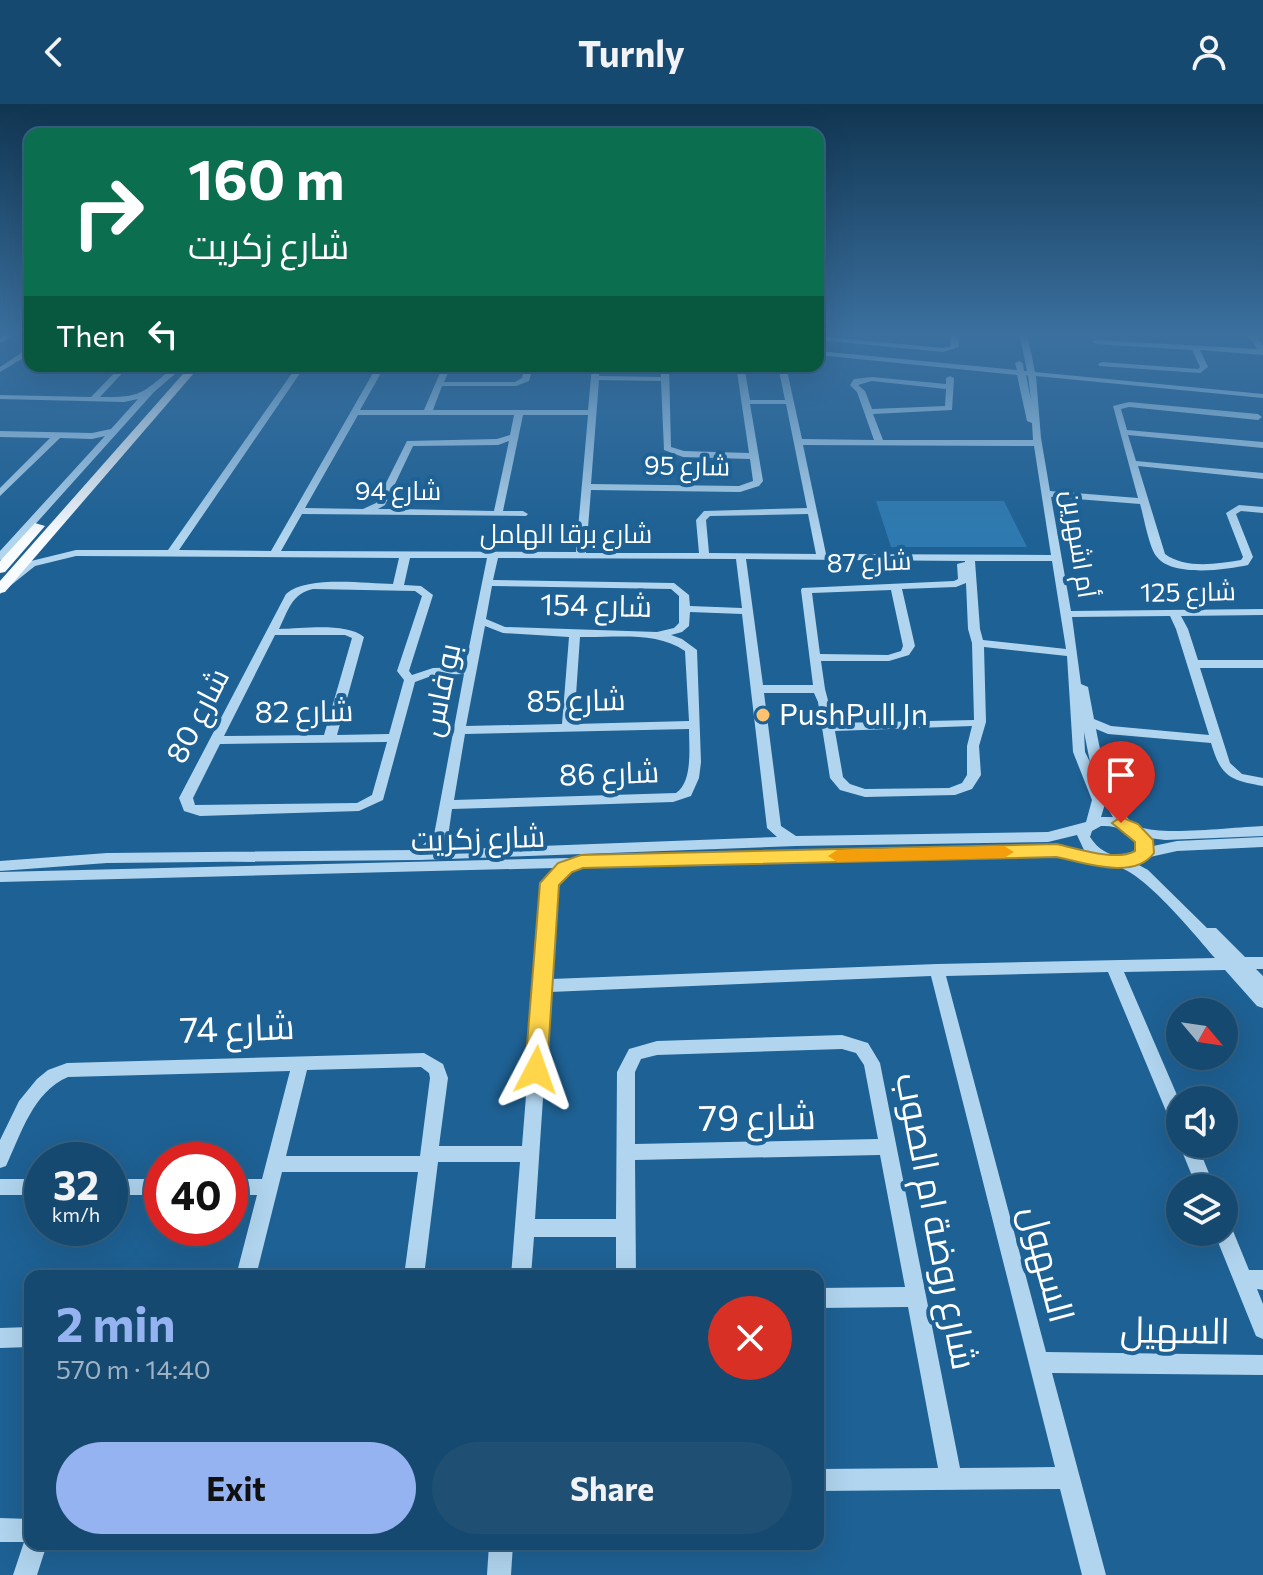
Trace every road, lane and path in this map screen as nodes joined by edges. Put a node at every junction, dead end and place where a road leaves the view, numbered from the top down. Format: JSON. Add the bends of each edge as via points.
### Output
{"nodes":[{"id":1,"x":125,"y":401,"type":"edge"},
{"id":2,"x":142,"y":401,"type":"edge"},
{"id":3,"x":151,"y":401,"type":"edge"},
{"id":4,"x":164,"y":401,"type":"edge"},
{"id":5,"x":277,"y":401,"type":"edge"},
{"id":6,"x":361,"y":401,"type":"edge"},
{"id":7,"x":432,"y":401,"type":"edge"},
{"id":8,"x":594,"y":401,"type":"edge"},
{"id":9,"x":665,"y":401,"type":"edge"},
{"id":10,"x":865,"y":401,"type":"edge"},
{"id":11,"x":951,"y":401,"type":"edge"},
{"id":12,"x":1030,"y":401,"type":"edge"},
{"id":13,"x":1035,"y":401,"type":"edge"},
{"id":14,"x":1259,"y":401,"type":"edge"},
{"id":15,"x":746,"y":402,"type":"joint"},
{"id":16,"x":790,"y":402,"type":"joint"},
{"id":17,"x":137,"y":406,"type":"junction"},
{"id":18,"x":355,"y":412,"type":"junction"},
{"id":19,"x":869,"y":412,"type":"junction"},
{"id":20,"x":427,"y":413,"type":"junction"},
{"id":21,"x":519,"y":413,"type":"junction"},
{"id":22,"x":593,"y":413,"type":"junction"},
{"id":23,"x":1260,"y":422,"type":"edge"},
{"id":24,"x":114,"y":431,"type":"junction"},
{"id":25,"x":1123,"y":432,"type":"junction"},
{"id":26,"x":0,"y":434,"type":"edge"},
{"id":27,"x":58,"y":435,"type":"junction"},
{"id":28,"x":92,"y":436,"type":"junction"},
{"id":29,"x":514,"y":437,"type":"junction"},
{"id":30,"x":1037,"y":439,"type":"junction"},
{"id":31,"x":103,"y":442,"type":"junction"},
{"id":32,"x":799,"y":442,"type":"junction"},
{"id":33,"x":879,"y":442,"type":"junction"},
{"id":34,"x":1263,"y":445,"type":"edge"},
{"id":35,"x":755,"y":456,"type":"junction"},
{"id":36,"x":1132,"y":463,"type":"junction"},
{"id":37,"x":0,"y":475,"type":"edge"},
{"id":38,"x":17,"y":476,"type":"junction"},
{"id":39,"x":1263,"y":476,"type":"edge"},
{"id":40,"x":586,"y":487,"type":"junction"},
{"id":41,"x":0,"y":493,"type":"edge"},
{"id":42,"x":1046,"y":494,"type":"junction"},
{"id":43,"x":395,"y":497,"type":"dead end"},
{"id":44,"x":1144,"y":501,"type":"junction"},
{"id":45,"x":1263,"y":510,"type":"edge"},
{"id":46,"x":298,"y":511,"type":"junction"},
{"id":47,"x":814,"y":511,"type":"junction"},
{"id":48,"x":363,"y":513,"type":"junction"},
{"id":49,"x":396,"y":513,"type":"junction"},
{"id":50,"x":498,"y":513,"type":"junction"},
{"id":51,"x":523,"y":514,"type":"dead end"},
{"id":52,"x":57,"y":524,"type":"junction"},
{"id":53,"x":15,"y":541,"type":"junction"},
{"id":54,"x":0,"y":546,"type":"edge"},
{"id":55,"x":76,"y":553,"type":"junction"},
{"id":56,"x":171,"y":554,"type":"junction"},
{"id":57,"x":274,"y":554,"type":"junction"},
{"id":58,"x":405,"y":555,"type":"junction"},
{"id":59,"x":493,"y":555,"type":"junction"},
{"id":60,"x":581,"y":556,"type":"junction"},
{"id":61,"x":704,"y":556,"type":"junction"},
{"id":62,"x":0,"y":557,"type":"edge"},
{"id":63,"x":741,"y":557,"type":"junction"},
{"id":64,"x":822,"y":557,"type":"junction"},
{"id":65,"x":965,"y":558,"type":"junction"},
{"id":66,"x":1057,"y":558,"type":"junction"},
{"id":67,"x":0,"y":569,"type":"edge"},
{"id":68,"x":487,"y":583,"type":"junction"},
{"id":69,"x":398,"y":588,"type":"junction"},
{"id":70,"x":896,"y":588,"type":"junction"},
{"id":71,"x":0,"y":590,"type":"edge"},
{"id":72,"x":684,"y":609,"type":"junction"},
{"id":73,"x":748,"y":611,"type":"junction"},
{"id":74,"x":1263,"y":612,"type":"edge"},
{"id":75,"x":1066,"y":614,"type":"junction"},
{"id":76,"x":1174,"y":614,"type":"junction"},
{"id":77,"x":482,"y":621,"type":"junction"},
{"id":78,"x":272,"y":632,"type":"junction"},
{"id":79,"x":575,"y":634,"type":"junction"},
{"id":80,"x":657,"y":635,"type":"junction"},
{"id":81,"x":973,"y":648,"type":"junction"},
{"id":82,"x":1073,"y":656,"type":"junction"},
{"id":83,"x":814,"y":657,"type":"junction"},
{"id":84,"x":1193,"y":664,"type":"junction"},
{"id":85,"x":1263,"y":664,"type":"edge"},
{"id":86,"x":471,"y":670,"type":"junction"},
{"id":87,"x":410,"y":680,"type":"junction"},
{"id":88,"x":758,"y":689,"type":"junction"},
{"id":89,"x":819,"y":689,"type":"junction"},
{"id":90,"x":1089,"y":721,"type":"junction"},
{"id":91,"x":694,"y":725,"type":"junction"},
{"id":92,"x":568,"y":727,"type":"junction"},
{"id":93,"x":829,"y":727,"type":"junction"},
{"id":94,"x":973,"y":729,"type":"junction"},
{"id":95,"x":460,"y":730,"type":"junction"},
{"id":96,"x":1108,"y":730,"type":"junction"},
{"id":97,"x":1091,"y":735,"type":"junction"},
{"id":98,"x":330,"y":737,"type":"junction"},
{"id":99,"x":394,"y":738,"type":"junction"},
{"id":100,"x":215,"y":740,"type":"junction"},
{"id":101,"x":1217,"y":740,"type":"junction"},
{"id":102,"x":1263,"y":782,"type":"edge"},
{"id":103,"x":1099,"y":786,"type":"junction"},
{"id":104,"x":446,"y":805,"type":"junction"},
{"id":105,"x":1090,"y":825,"type":"junction"},
{"id":106,"x":774,"y":828,"type":"junction"},
{"id":107,"x":1132,"y":828,"type":"junction"},
{"id":108,"x":1263,"y":831,"type":"edge"},
{"id":109,"x":441,"y":837,"type":"junction"},
{"id":110,"x":796,"y":841,"type":"junction"},
{"id":111,"x":759,"y":842,"type":"junction"},
{"id":112,"x":1263,"y":842,"type":"edge"},
{"id":113,"x":461,"y":853,"type":"junction"},
{"id":114,"x":420,"y":855,"type":"junction"},
{"id":115,"x":1142,"y":856,"type":"junction"},
{"id":116,"x":1102,"y":857,"type":"junction"},
{"id":117,"x":581,"y":862,"type":"junction"},
{"id":118,"x":1122,"y":862,"type":"junction"},
{"id":119,"x":521,"y":864,"type":"junction"},
{"id":120,"x":0,"y":866,"type":"edge"},
{"id":121,"x":0,"y":877,"type":"edge"},
{"id":122,"x":550,"y":883,"type":"junction"},
{"id":123,"x":1263,"y":963,"type":"edge"},
{"id":124,"x":1236,"y":964,"type":"junction"},
{"id":125,"x":1114,"y":967,"type":"junction"},
{"id":126,"x":937,"y":970,"type":"junction"},
{"id":127,"x":542,"y":986,"type":"junction"},
{"id":128,"x":1263,"y":986,"type":"edge"},
{"id":129,"x":1263,"y":1002,"type":"edge"},
{"id":130,"x":301,"y":1062,"type":"junction"},
{"id":131,"x":1166,"y":1090,"type":"edge"},
{"id":132,"x":888,"y":1147,"type":"junction"},
{"id":133,"x":626,"y":1152,"type":"junction"},
{"id":134,"x":530,"y":1154,"type":"junction"},
{"id":135,"x":431,"y":1159,"type":"junction"},
{"id":136,"x":0,"y":1160,"type":"edge"},
{"id":137,"x":275,"y":1164,"type":"junction"},
{"id":138,"x":0,"y":1187,"type":"edge"},
{"id":139,"x":24,"y":1187,"type":"edge"},
{"id":140,"x":248,"y":1187,"type":"edge"},
{"id":141,"x":269,"y":1187,"type":"junction"},
{"id":142,"x":524,"y":1228,"type":"junction"},
{"id":143,"x":626,"y":1228,"type":"junction"},
{"id":144,"x":1233,"y":1246,"type":"edge"},
{"id":145,"x":248,"y":1270,"type":"edge"},
{"id":146,"x":415,"y":1270,"type":"edge"},
{"id":147,"x":521,"y":1270,"type":"edge"},
{"id":148,"x":626,"y":1270,"type":"edge"},
{"id":149,"x":1253,"y":1279,"type":"edge"},
{"id":150,"x":917,"y":1297,"type":"junction"},
{"id":151,"x":824,"y":1298,"type":"edge"},
{"id":152,"x":1263,"y":1329,"type":"edge"},
{"id":153,"x":24,"y":1337,"type":"edge"},
{"id":154,"x":0,"y":1338,"type":"edge"},
{"id":155,"x":1039,"y":1362,"type":"junction"},
{"id":156,"x":1263,"y":1365,"type":"edge"},
{"id":157,"x":1069,"y":1478,"type":"junction"},
{"id":158,"x":951,"y":1479,"type":"junction"},
{"id":159,"x":824,"y":1480,"type":"edge"},
{"id":160,"x":0,"y":1530,"type":"edge"},
{"id":161,"x":24,"y":1531,"type":"edge"},
{"id":162,"x":33,"y":1550,"type":"edge"},
{"id":163,"x":501,"y":1550,"type":"edge"},
{"id":164,"x":25,"y":1575,"type":"edge"},
{"id":165,"x":499,"y":1575,"type":"edge"},
{"id":166,"x":1094,"y":1575,"type":"edge"}],
"edges":[{"from":1,"to":17,"type":"street"},
{"from":2,"to":17,"type":"street"},
{"from":3,"to":67,"type":"main road"},
{"from":4,"to":52,"type":"main road"},
{"from":5,"to":56,"type":"street"},
{"from":6,"to":18,"type":"street"},
{"from":7,"to":20,"type":"street"},
{"from":8,"to":22,"type":"street"},
{"from":9,"to":35,"type":"street","name":"شارع 95","via":[[669,450]]},
{"from":10,"to":19,"type":"street"},
{"from":11,"to":19,"type":"street","via":[[947,409]]},
{"from":12,"to":30,"type":"street","name":"أم اشهرين"},
{"from":13,"to":30,"type":"street","name":"أم اشهرين"},
{"from":14,"to":23,"type":"street"},
{"from":15,"to":16,"type":"street"},
{"from":15,"to":35,"type":"street","name":"شارع 95"},
{"from":16,"to":32,"type":"street"},
{"from":17,"to":24,"type":"street"},
{"from":18,"to":20,"type":"street"},
{"from":18,"to":46,"type":"street"},
{"from":19,"to":33,"type":"street"},
{"from":20,"to":21,"type":"street"},
{"from":21,"to":22,"type":"street"},
{"from":21,"to":29,"type":"street"},
{"from":22,"to":40,"type":"street"},
{"from":23,"to":25,"type":"street","via":[[1126,404],[1116,408]]},
{"from":24,"to":28,"type":"street"},
{"from":24,"to":31,"type":"street"},
{"from":25,"to":34,"type":"street"},
{"from":25,"to":36,"type":"street"},
{"from":26,"to":27,"type":"street"},
{"from":27,"to":28,"type":"street"},
{"from":27,"to":38,"type":"street"},
{"from":28,"to":31,"type":"street"},
{"from":29,"to":48,"type":"street","via":[[498,442],[409,443],[380,505]]},
{"from":29,"to":50,"type":"street"},
{"from":30,"to":33,"type":"street"},
{"from":30,"to":42,"type":"street","name":"أم اشهرين"},
{"from":31,"to":53,"type":"street"},
{"from":32,"to":33,"type":"street"},
{"from":32,"to":47,"type":"street"},
{"from":35,"to":40,"type":"street","name":"شارع 95","via":[[758,481],[748,488]]},
{"from":36,"to":39,"type":"street"},
{"from":36,"to":44,"type":"street"},
{"from":37,"to":38,"type":"street"},
{"from":38,"to":41,"type":"street"},
{"from":40,"to":60,"type":"street"},
{"from":42,"to":44,"type":"street"},
{"from":42,"to":66,"type":"street","name":"أم اشهرين"},
{"from":43,"to":49,"type":"street"},
{"from":44,"to":45,"type":"street","via":[[1161,557],[1179,564],[1247,562],[1231,513],[1239,508]]},
{"from":46,"to":48,"type":"street","name":"شارع 94"},
{"from":46,"to":57,"type":"street"},
{"from":47,"to":61,"type":"street","via":[[707,513],[701,520]]},
{"from":47,"to":64,"type":"street"},
{"from":48,"to":49,"type":"street","name":"شارع 94"},
{"from":49,"to":50,"type":"street","name":"شارع 94"},
{"from":50,"to":51,"type":"street","name":"شارع 94"},
{"from":52,"to":55,"type":"street","via":[[51,546]]},
{"from":52,"to":71,"type":"main road"},
{"from":53,"to":54,"type":"street"},
{"from":53,"to":62,"type":"street"},
{"from":55,"to":56,"type":"street","name":"شارع برقا الهامل"},
{"from":55,"to":71,"type":"street","name":"شارع برقا الهامل","via":[[31,564]]},
{"from":56,"to":57,"type":"street","name":"شارع برقا الهامل"},
{"from":57,"to":58,"type":"street","name":"شارع برقا الهامل"},
{"from":58,"to":59,"type":"street","name":"شارع برقا الهامل"},
{"from":58,"to":69,"type":"street"},
{"from":59,"to":60,"type":"street","name":"شارع برقا الهامل"},
{"from":59,"to":68,"type":"street","name":"بو فاس"},
{"from":60,"to":61,"type":"street","name":"شارع برقا الهامل"},
{"from":61,"to":63,"type":"street","name":"شارع برقا الهامل"},
{"from":63,"to":64,"type":"street","name":"شارع برقا الهامل"},
{"from":63,"to":73,"type":"street"},
{"from":64,"to":65,"type":"street","name":"شارع برقا الهامل"},
{"from":65,"to":66,"type":"street","name":"شارع برقا الهامل"},
{"from":65,"to":70,"type":"street","name":"شارع 87","via":[[960,583]]},
{"from":65,"to":81,"type":"street","name":"شارع 87"},
{"from":66,"to":75,"type":"street","name":"أم اشهرين"},
{"from":68,"to":72,"type":"street","via":[[670,585],[683,593]]},
{"from":68,"to":77,"type":"street","name":"بو فاس"},
{"from":69,"to":78,"type":"street","name":"شارع 80","via":[[302,588],[290,596]]},
{"from":69,"to":87,"type":"street","name":"شارع 80","via":[[420,589],[428,595],[403,671]]},
{"from":70,"to":83,"type":"street","name":"شارع 87","via":[[806,590]]},
{"from":70,"to":83,"type":"street","via":[[907,651],[889,658]]},
{"from":72,"to":73,"type":"street"},
{"from":72,"to":80,"type":"street","name":"شارع 154","via":[[685,624]]},
{"from":73,"to":88,"type":"street"},
{"from":74,"to":76,"type":"street","name":"شارع 125"},
{"from":75,"to":76,"type":"street","name":"شارع 125"},
{"from":75,"to":82,"type":"street","name":"أم اشهرين"},
{"from":76,"to":84,"type":"street"},
{"from":77,"to":79,"type":"street","name":"شارع 154","via":[[503,630]]},
{"from":77,"to":86,"type":"street","name":"بو فاس"},
{"from":78,"to":98,"type":"street","via":[[347,632],[358,637]]},
{"from":78,"to":100,"type":"street","name":"شارع 80"},
{"from":79,"to":80,"type":"street","name":"شارع 154"},
{"from":79,"to":92,"type":"street"},
{"from":80,"to":91,"type":"street","name":"شارع 86","via":[[691,650]]},
{"from":81,"to":82,"type":"street"},
{"from":81,"to":94,"type":"street","name":"شارع 87","via":[[980,722]]},
{"from":82,"to":90,"type":"street","name":"أم اشهرين"},
{"from":82,"to":103,"type":"street","name":"أم اشهرين","via":[[1080,758]]},
{"from":83,"to":89,"type":"street","name":"شارع 87"},
{"from":84,"to":85,"type":"street"},
{"from":84,"to":101,"type":"street"},
{"from":86,"to":87,"type":"street","via":[[433,672]]},
{"from":86,"to":95,"type":"street","name":"بو فاس"},
{"from":87,"to":99,"type":"street","name":"شارع 80"},
{"from":88,"to":89,"type":"street"},
{"from":88,"to":106,"type":"street"},
{"from":89,"to":93,"type":"street","name":"شارع 87"},
{"from":90,"to":96,"type":"street"},
{"from":90,"to":97,"type":"street","name":"أم اشهرين"},
{"from":91,"to":92,"type":"street","name":"شارع 85"},
{"from":91,"to":104,"type":"street","name":"شارع 86","via":[[691,785],[680,797]]},
{"from":92,"to":95,"type":"street","name":"شارع 85"},
{"from":93,"to":94,"type":"street"},
{"from":93,"to":94,"type":"street","name":"شارع 87","via":[[837,778],[850,790],[865,793],[962,789],[974,775]]},
{"from":95,"to":104,"type":"street","name":"بو فاس"},
{"from":96,"to":97,"type":"street"},
{"from":96,"to":101,"type":"street"},
{"from":97,"to":103,"type":"street","name":"أم اشهرين"},
{"from":98,"to":99,"type":"street","name":"شارع 82"},
{"from":98,"to":100,"type":"street","name":"شارع 82"},
{"from":99,"to":100,"type":"street","name":"شارع 80","via":[[380,795],[364,807],[192,810],[186,798]]},
{"from":101,"to":102,"type":"street","via":[[1229,771],[1243,780]]},
{"from":103,"to":105,"type":"street","name":"أم اشهرين"},
{"from":103,"to":107,"type":"street","name":"أم اشهرين"},
{"from":104,"to":109,"type":"street","name":"بو فاس"},
{"from":105,"to":107,"type":"street","via":[[1109,821]]},
{"from":105,"to":110,"type":"street","name":"شارع زكريت","via":[[1048,837]]},
{"from":105,"to":116,"type":"street","via":[[1085,843]]},
{"from":106,"to":110,"type":"street"},
{"from":106,"to":111,"type":"street"},
{"from":107,"to":108,"type":"street","via":[[1165,835]]},
{"from":107,"to":115,"type":"street","via":[[1144,840]]},
{"from":109,"to":113,"type":"street"},
{"from":109,"to":114,"type":"street"},
{"from":110,"to":111,"type":"street","name":"شارع زكريت"},
{"from":111,"to":113,"type":"street","name":"شارع زكريت"},
{"from":112,"to":115,"type":"street","via":[[1177,846]]},
{"from":113,"to":114,"type":"street","name":"شارع زكريت"},
{"from":114,"to":120,"type":"street","name":"شارع زكريت","via":[[107,858]]},
{"from":115,"to":118,"type":"street"},
{"from":115,"to":124,"type":"street","via":[[1150,874]]},
{"from":116,"to":117,"type":"street","name":"شارع زكريت","via":[[1056,851]]},
{"from":116,"to":118,"type":"street"},
{"from":117,"to":119,"type":"street","name":"شارع زكريت"},
{"from":117,"to":122,"type":"street","via":[[561,870]]},
{"from":118,"to":124,"type":"street","via":[[1143,874]]},
{"from":119,"to":121,"type":"street","name":"شارع زكريت"},
{"from":119,"to":122,"type":"street","via":[[543,873]]},
{"from":122,"to":127,"type":"street"},
{"from":123,"to":124,"type":"street"},
{"from":124,"to":125,"type":"street"},
{"from":124,"to":128,"type":"street"},
{"from":124,"to":129,"type":"street"},
{"from":125,"to":126,"type":"street"},
{"from":125,"to":131,"type":"street"},
{"from":126,"to":127,"type":"street"},
{"from":126,"to":155,"type":"street","name":"السهول"},
{"from":127,"to":134,"type":"street"},
{"from":130,"to":135,"type":"street","name":"شارع 74","via":[[418,1059],[434,1065],[439,1078]]},
{"from":130,"to":136,"type":"street","name":"شارع 74","via":[[59,1072],[38,1086]]},
{"from":130,"to":137,"type":"street"},
{"from":132,"to":133,"type":"street","name":"شارع 79"},
{"from":132,"to":133,"type":"street","name":"شارع روضة ام الصوب","via":[[870,1057],[862,1048],[842,1042],[641,1050],[627,1066]]},
{"from":132,"to":150,"type":"street","name":"شارع روضة ام الصوب"},
{"from":133,"to":143,"type":"street","name":"شارع روضة ام الصوب"},
{"from":134,"to":135,"type":"street"},
{"from":134,"to":142,"type":"street"},
{"from":135,"to":137,"type":"street"},
{"from":135,"to":146,"type":"street","name":"شارع 74"},
{"from":137,"to":141,"type":"street"},
{"from":138,"to":139,"type":"street"},
{"from":140,"to":141,"type":"street"},
{"from":141,"to":145,"type":"street"},
{"from":142,"to":143,"type":"street"},
{"from":142,"to":147,"type":"street"},
{"from":143,"to":148,"type":"street","name":"شارع روضة ام الصوب"},
{"from":144,"to":149,"type":"street","name":"السهيل"},
{"from":149,"to":152,"type":"street","name":"السهيل"},
{"from":150,"to":151,"type":"street"},
{"from":150,"to":158,"type":"street","name":"شارع روضة ام الصوب"},
{"from":153,"to":154,"type":"street"},
{"from":155,"to":156,"type":"street","name":"السهيل"},
{"from":155,"to":157,"type":"street","name":"السهول"},
{"from":157,"to":158,"type":"street"},
{"from":157,"to":166,"type":"street","name":"السهول"},
{"from":158,"to":159,"type":"street"},
{"from":160,"to":161,"type":"street"},
{"from":162,"to":164,"type":"street"},
{"from":163,"to":165,"type":"street"}]}
